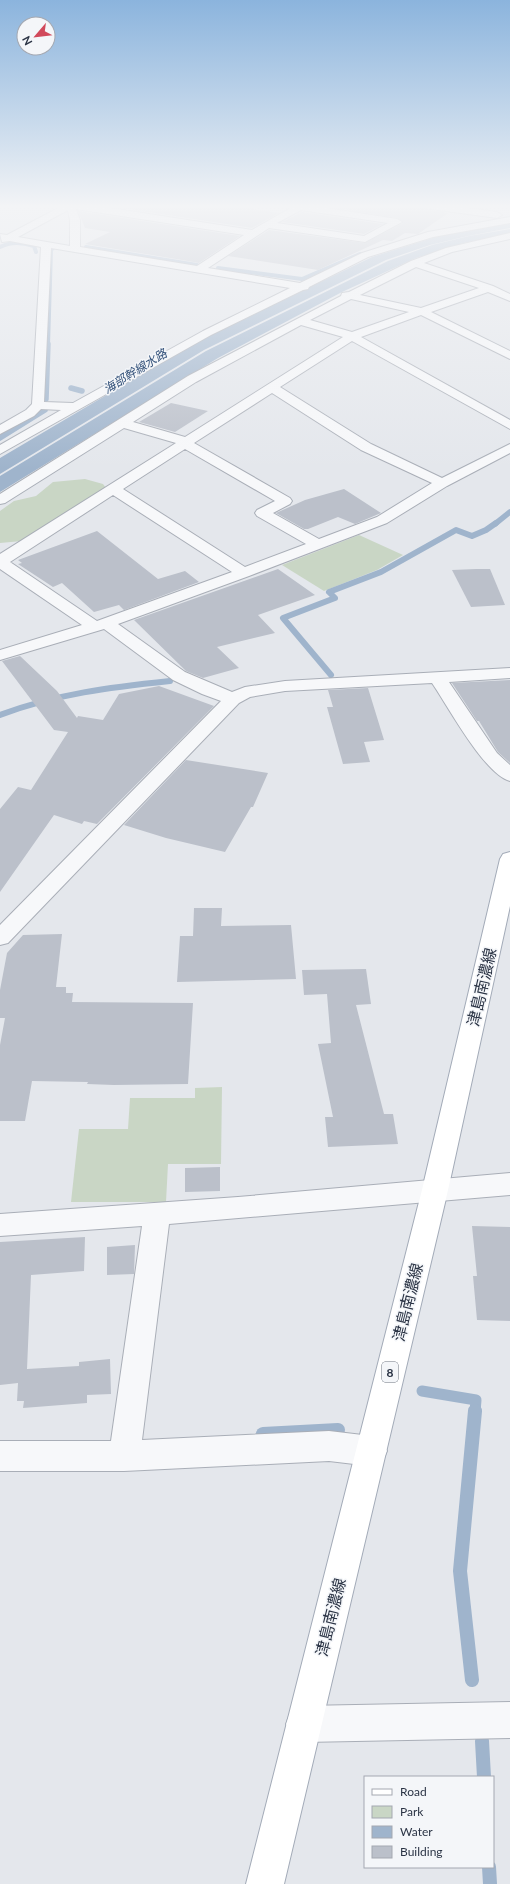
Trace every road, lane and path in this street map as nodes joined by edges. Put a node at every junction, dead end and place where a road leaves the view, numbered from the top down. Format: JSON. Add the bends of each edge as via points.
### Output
{"nodes":[{"id":1,"x":44,"y":293,"type":"edge"},
{"id":2,"x":290,"y":293,"type":"edge"},
{"id":3,"x":475,"y":293,"type":"edge"},
{"id":4,"x":499,"y":293,"type":"edge"},
{"id":5,"x":342,"y":294,"type":"joint"},
{"id":6,"x":510,"y":298,"type":"edge"},
{"id":7,"x":423,"y":312,"type":"junction"},
{"id":8,"x":300,"y":321,"type":"junction"},
{"id":9,"x":352,"y":336,"type":"junction"},
{"id":10,"x":510,"y":356,"type":"edge"},
{"id":11,"x":271,"y":387,"type":"junction"},
{"id":12,"x":38,"y":405,"type":"junction"},
{"id":13,"x":73,"y":407,"type":"junction"},
{"id":14,"x":122,"y":423,"type":"junction"},
{"id":15,"x":510,"y":425,"type":"edge"},
{"id":16,"x":0,"y":430,"type":"edge"},
{"id":17,"x":186,"y":443,"type":"junction"},
{"id":18,"x":510,"y":448,"type":"edge"},
{"id":19,"x":0,"y":450,"type":"edge"},
{"id":20,"x":442,"y":483,"type":"junction"},
{"id":21,"x":114,"y":488,"type":"junction"},
{"id":22,"x":0,"y":500,"type":"edge"},
{"id":23,"x":318,"y":545,"type":"junction"},
{"id":24,"x":0,"y":562,"type":"edge"},
{"id":25,"x":244,"y":574,"type":"junction"},
{"id":26,"x":100,"y":624,"type":"junction"},
{"id":27,"x":0,"y":655,"type":"edge"},
{"id":28,"x":510,"y":673,"type":"edge"},
{"id":29,"x":438,"y":678,"type":"junction"},
{"id":30,"x":233,"y":699,"type":"junction"},
{"id":31,"x":510,"y":775,"type":"edge"},
{"id":32,"x":510,"y":859,"type":"edge"},
{"id":33,"x":0,"y":938,"type":"edge"},
{"id":34,"x":510,"y":1184,"type":"edge"},
{"id":35,"x":435,"y":1190,"type":"junction"},
{"id":36,"x":157,"y":1214,"type":"junction"},
{"id":37,"x":0,"y":1225,"type":"edge"},
{"id":38,"x":371,"y":1451,"type":"junction"},
{"id":39,"x":0,"y":1456,"type":"edge"},
{"id":40,"x":124,"y":1456,"type":"junction"},
{"id":41,"x":510,"y":1720,"type":"edge"},
{"id":42,"x":304,"y":1724,"type":"junction"},
{"id":43,"x":265,"y":1884,"type":"edge"}],
"edges":[{"from":1,"to":12,"type":"street"},
{"from":2,"to":13,"type":"street","via":[[207,332]]},
{"from":3,"to":7,"type":"street"},
{"from":4,"to":6,"type":"street"},
{"from":5,"to":7,"type":"street"},
{"from":5,"to":8,"type":"street"},
{"from":7,"to":9,"type":"street"},
{"from":7,"to":10,"type":"street"},
{"from":8,"to":9,"type":"street"},
{"from":8,"to":14,"type":"street","via":[[192,379]]},
{"from":9,"to":11,"type":"street"},
{"from":9,"to":15,"type":"street"},
{"from":11,"to":17,"type":"street"},
{"from":11,"to":20,"type":"street","via":[[366,447]]},
{"from":12,"to":13,"type":"street"},
{"from":12,"to":16,"type":"street","via":[[30,413]]},
{"from":13,"to":19,"type":"street"},
{"from":14,"to":17,"type":"street"},
{"from":14,"to":22,"type":"street"},
{"from":17,"to":21,"type":"street"},
{"from":17,"to":23,"type":"street","via":[[285,501],[262,513]]},
{"from":18,"to":20,"type":"street"},
{"from":20,"to":23,"type":"street","via":[[382,520]]},
{"from":21,"to":24,"type":"street"},
{"from":21,"to":25,"type":"street"},
{"from":23,"to":25,"type":"street"},
{"from":24,"to":26,"type":"street"},
{"from":25,"to":26,"type":"street"},
{"from":26,"to":27,"type":"street"},
{"from":26,"to":30,"type":"street","via":[[179,676]]},
{"from":28,"to":29,"type":"street"},
{"from":29,"to":30,"type":"street","via":[[286,686],[246,692]]},
{"from":29,"to":31,"type":"street","via":[[490,757]]},
{"from":30,"to":33,"type":"street"},
{"from":32,"to":35,"type":"main road","name":"津島南濃線","number":"8"},
{"from":34,"to":35,"type":"street"},
{"from":35,"to":36,"type":"street"},
{"from":35,"to":38,"type":"main road","name":"津島南濃線","number":"8"},
{"from":36,"to":37,"type":"street"},
{"from":36,"to":40,"type":"street"},
{"from":38,"to":40,"type":"street","via":[[328,1446]]},
{"from":38,"to":42,"type":"main road","name":"津島南濃線","number":"8"},
{"from":39,"to":40,"type":"street"},
{"from":41,"to":42,"type":"street"},
{"from":42,"to":43,"type":"main road","name":"津島南濃線","number":"8"}]}
